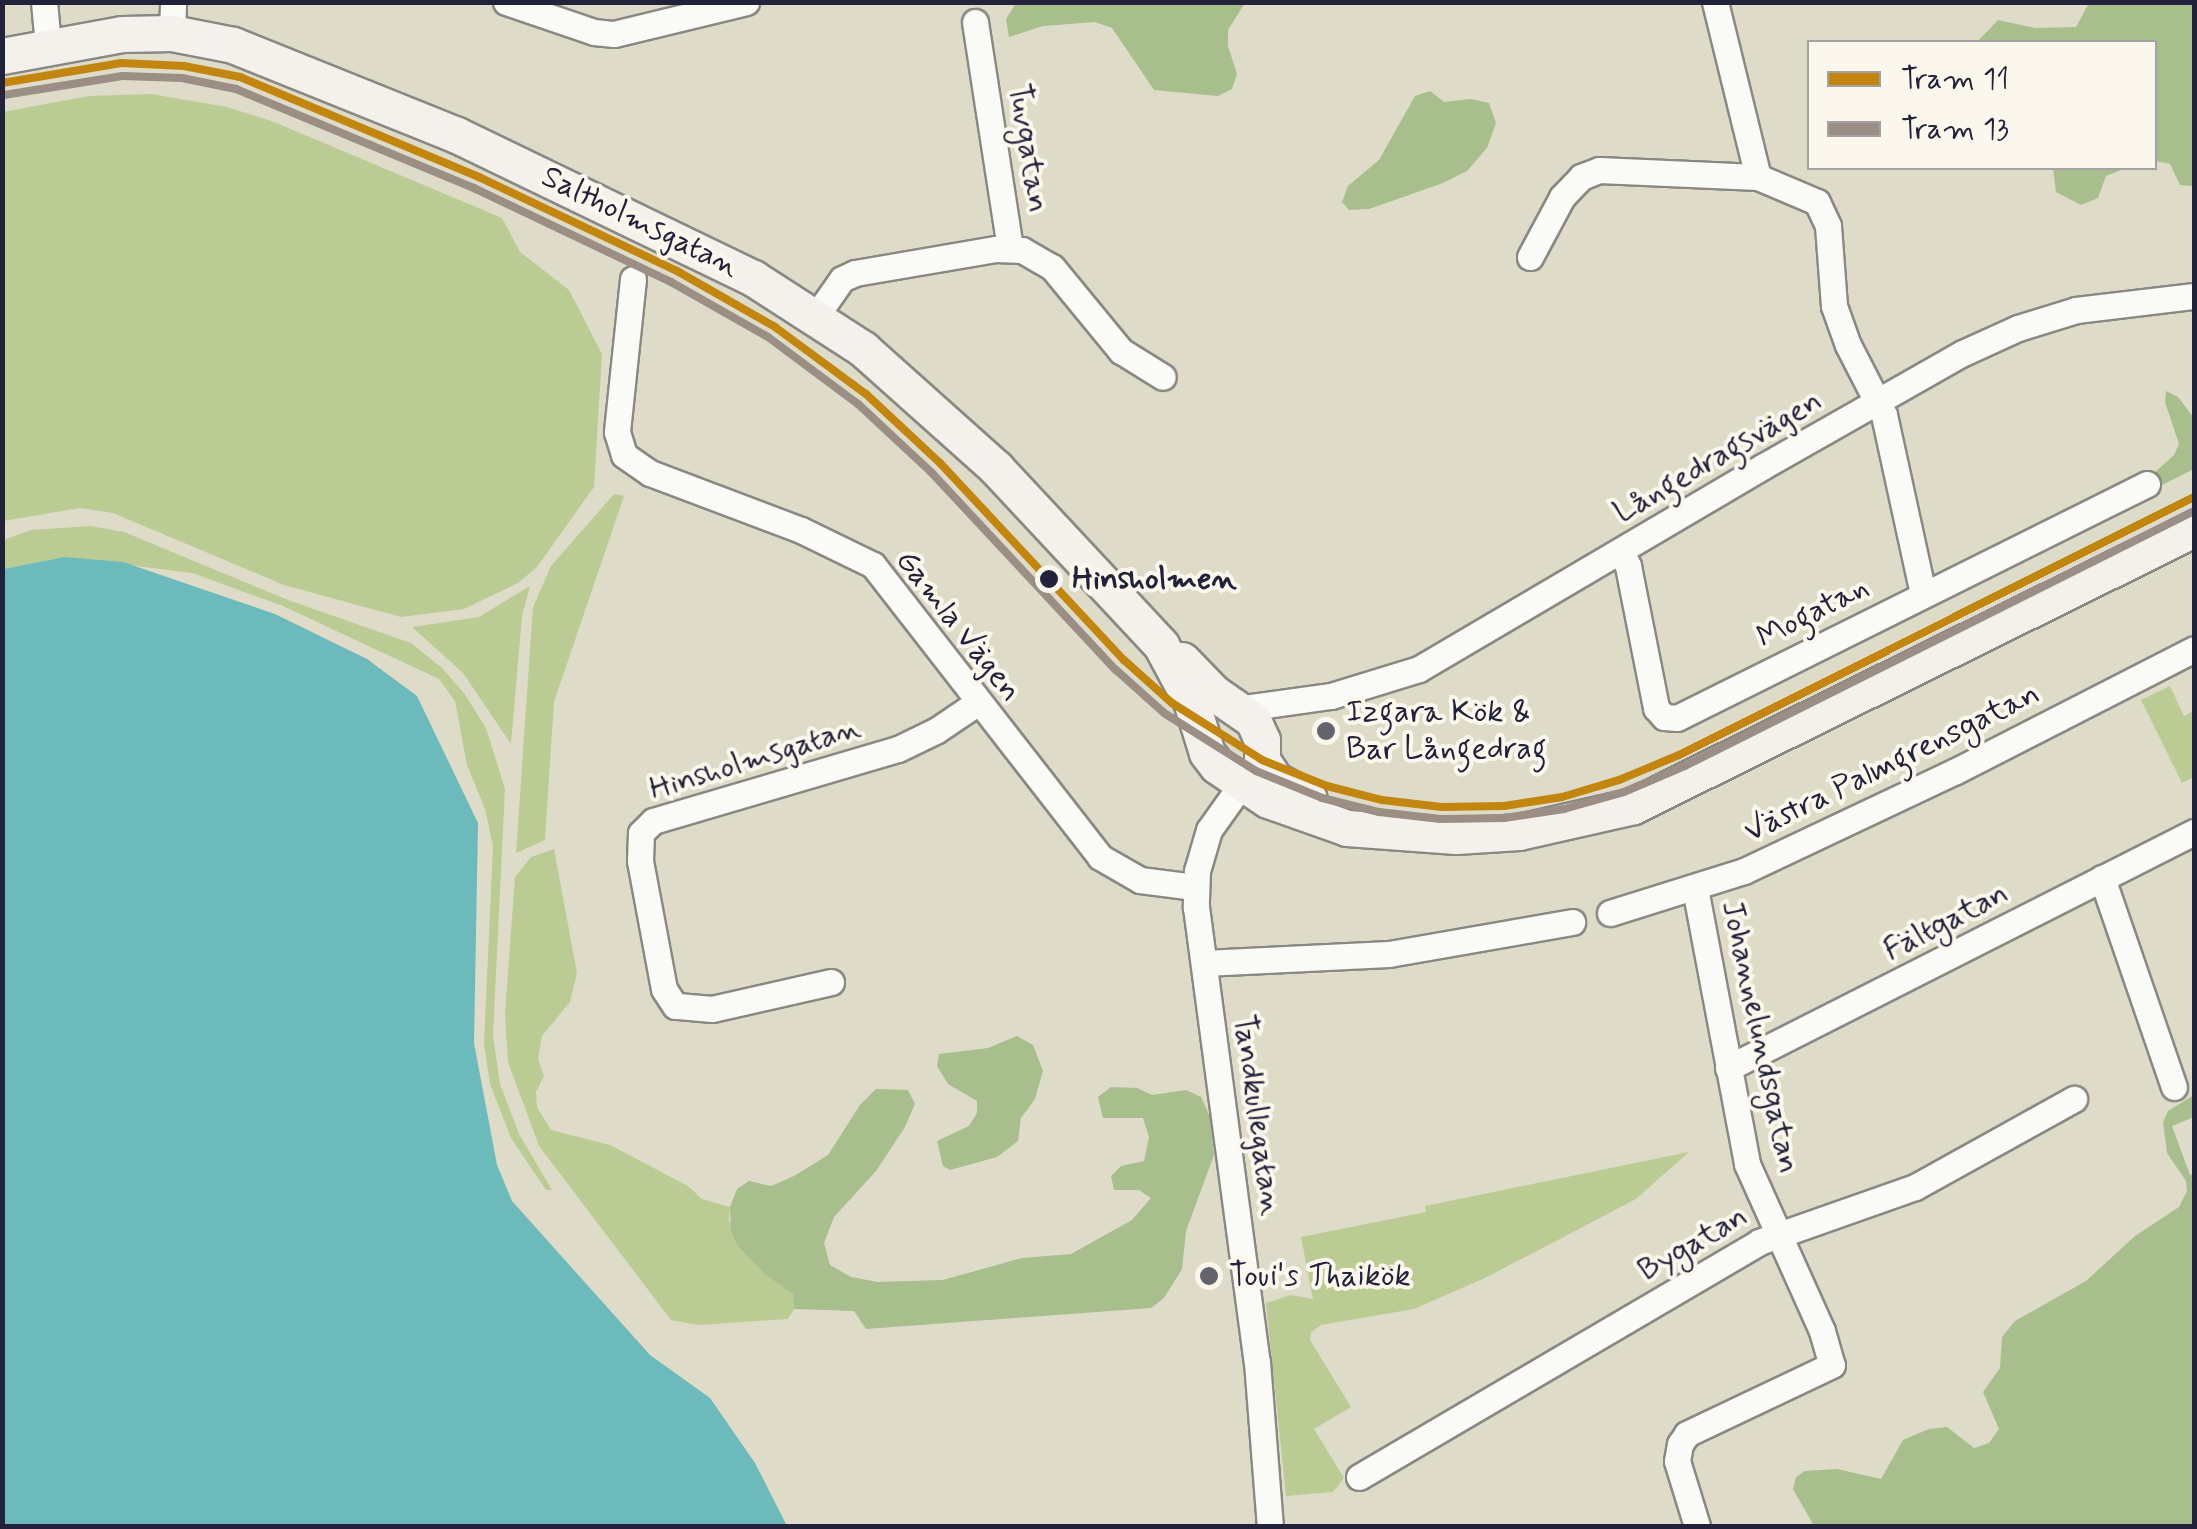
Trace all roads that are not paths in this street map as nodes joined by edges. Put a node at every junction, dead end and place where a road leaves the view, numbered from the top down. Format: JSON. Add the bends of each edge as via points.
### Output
{"nodes":[{"id":1,"x":44,"y":2,"type":"edge"},
{"id":2,"x":506,"y":2,"type":"edge"},
{"id":3,"x":746,"y":2,"type":"edge"},
{"id":4,"x":1715,"y":2,"type":"edge"},
{"id":5,"x":172,"y":18,"type":"edge"},
{"id":6,"x":975,"y":22,"type":"dead end"},
{"id":7,"x":48,"y":46,"type":"junction"},
{"id":8,"x":2,"y":56,"type":"edge"},
{"id":9,"x":1758,"y":177,"type":"junction"},
{"id":10,"x":1010,"y":248,"type":"junction"},
{"id":11,"x":1530,"y":258,"type":"dead end"},
{"id":12,"x":633,"y":279,"type":"dead end"},
{"id":13,"x":2194,"y":296,"type":"edge"},
{"id":14,"x":816,"y":316,"type":"junction"},
{"id":15,"x":1163,"y":377,"type":"dead end"},
{"id":16,"x":1877,"y":402,"type":"junction"},
{"id":17,"x":2147,"y":484,"type":"dead end"},
{"id":18,"x":2194,"y":529,"type":"edge"},
{"id":19,"x":1621,"y":552,"type":"junction"},
{"id":20,"x":1923,"y":594,"type":"junction"},
{"id":21,"x":1161,"y":645,"type":"junction"},
{"id":22,"x":2194,"y":650,"type":"edge"},
{"id":23,"x":977,"y":703,"type":"junction"},
{"id":24,"x":1285,"y":704,"type":"junction"},
{"id":25,"x":1238,"y":708,"type":"junction"},
{"id":26,"x":1202,"y":740,"type":"junction"},
{"id":27,"x":1255,"y":762,"type":"junction"},
{"id":28,"x":2194,"y":832,"type":"edge"},
{"id":29,"x":2102,"y":878,"type":"junction"},
{"id":30,"x":1195,"y":887,"type":"junction"},
{"id":31,"x":1696,"y":888,"type":"junction"},
{"id":32,"x":1610,"y":913,"type":"dead end"},
{"id":33,"x":1572,"y":922,"type":"dead end"},
{"id":34,"x":1204,"y":963,"type":"junction"},
{"id":35,"x":831,"y":982,"type":"dead end"},
{"id":36,"x":1728,"y":1068,"type":"junction"},
{"id":37,"x":2174,"y":1087,"type":"dead end"},
{"id":38,"x":2074,"y":1099,"type":"dead end"},
{"id":39,"x":1780,"y":1232,"type":"junction"},
{"id":40,"x":1358,"y":1477,"type":"dead end"},
{"id":41,"x":1270,"y":1526,"type":"edge"},
{"id":42,"x":1698,"y":1526,"type":"edge"}],
"edges":[{"from":1,"to":7,"type":"street"},
{"from":2,"to":3,"type":"street","via":[[614,34]]},
{"from":4,"to":9,"type":"street"},
{"from":5,"to":7,"type":"street","name":"Saltholmsgatan"},
{"from":5,"to":14,"type":"street","name":"Saltholmsgatan","via":[[457,135],[684,242]]},
{"from":6,"to":10,"type":"street","name":"Tuvgatan"},
{"from":7,"to":8,"type":"street","name":"Saltholmsgatan"},
{"from":9,"to":11,"type":"street","via":[[1626,168],[1589,172],[1562,197]]},
{"from":9,"to":16,"type":"street","via":[[1822,208],[1834,306]]},
{"from":10,"to":14,"type":"street","name":"Tuvgatan","via":[[854,273],[842,279]]},
{"from":10,"to":15,"type":"street","via":[[1052,267],[1121,351]]},
{"from":12,"to":23,"type":"street","name":"Gamla Vägen","via":[[617,432],[624,455],[650,473],[873,565]]},
{"from":13,"to":16,"type":"street","name":"Långedragsvägen","via":[[2050,317],[1963,353]]},
{"from":14,"to":21,"type":"street","name":"Saltholmsgatan","via":[[956,428]]},
{"from":16,"to":19,"type":"street","name":"Långedragsvägen"},
{"from":16,"to":20,"type":"street"},
{"from":17,"to":20,"type":"street","name":"Mogatan"},
{"from":18,"to":27,"type":"street","via":[[1634,806],[1519,832],[1456,836],[1389,829],[1298,794]]},
{"from":19,"to":20,"type":"street","name":"Mogatan","via":[[1656,708],[1671,719]]},
{"from":19,"to":24,"type":"street","name":"Långedragsvägen","via":[[1420,669]]},
{"from":21,"to":25,"type":"street","name":"Saltholmsgatan"},
{"from":21,"to":26,"type":"street","name":"Saltholmsgatan","via":[[1191,701]]},
{"from":22,"to":31,"type":"street","name":"Västra Palmgrensgatan","via":[[1956,771]]},
{"from":23,"to":30,"type":"street","name":"Gamla Vägen","via":[[1100,858],[1140,880]]},
{"from":23,"to":35,"type":"street","name":"Hinsholmsgatan","via":[[898,749],[645,827],[640,861],[664,989],[675,1006],[712,1010]]},
{"from":24,"to":25,"type":"street","name":"Långedragsvägen"},
{"from":24,"to":27,"type":"street"},
{"from":25,"to":26,"type":"street","via":[[1210,721]]},
{"from":25,"to":27,"type":"street","via":[[1253,720]]},
{"from":26,"to":27,"type":"street","via":[[1217,766]]},
{"from":27,"to":30,"type":"street","name":"Tandkullegatan","via":[[1208,830]]},
{"from":28,"to":29,"type":"street","name":"Fältgatan"},
{"from":29,"to":36,"type":"street","name":"Fältgatan"},
{"from":29,"to":37,"type":"street"},
{"from":30,"to":34,"type":"street","name":"Tandkullegatan"},
{"from":31,"to":32,"type":"street","name":"Västra Palmgrensgatan"},
{"from":31,"to":36,"type":"street","name":"Johannelundsgatan"},
{"from":33,"to":34,"type":"street","via":[[1390,954]]},
{"from":34,"to":41,"type":"street","name":"Tandkullegatan","via":[[1256,1362]]},
{"from":36,"to":39,"type":"street","name":"Johannelundsgatan","via":[[1747,1164]]},
{"from":38,"to":39,"type":"street","name":"Bygatan","via":[[1914,1188]]},
{"from":39,"to":40,"type":"street","name":"Bygatan"},
{"from":39,"to":42,"type":"street","name":"Johannelundsgatan","via":[[1832,1365],[1687,1434],[1677,1461]]}]}
